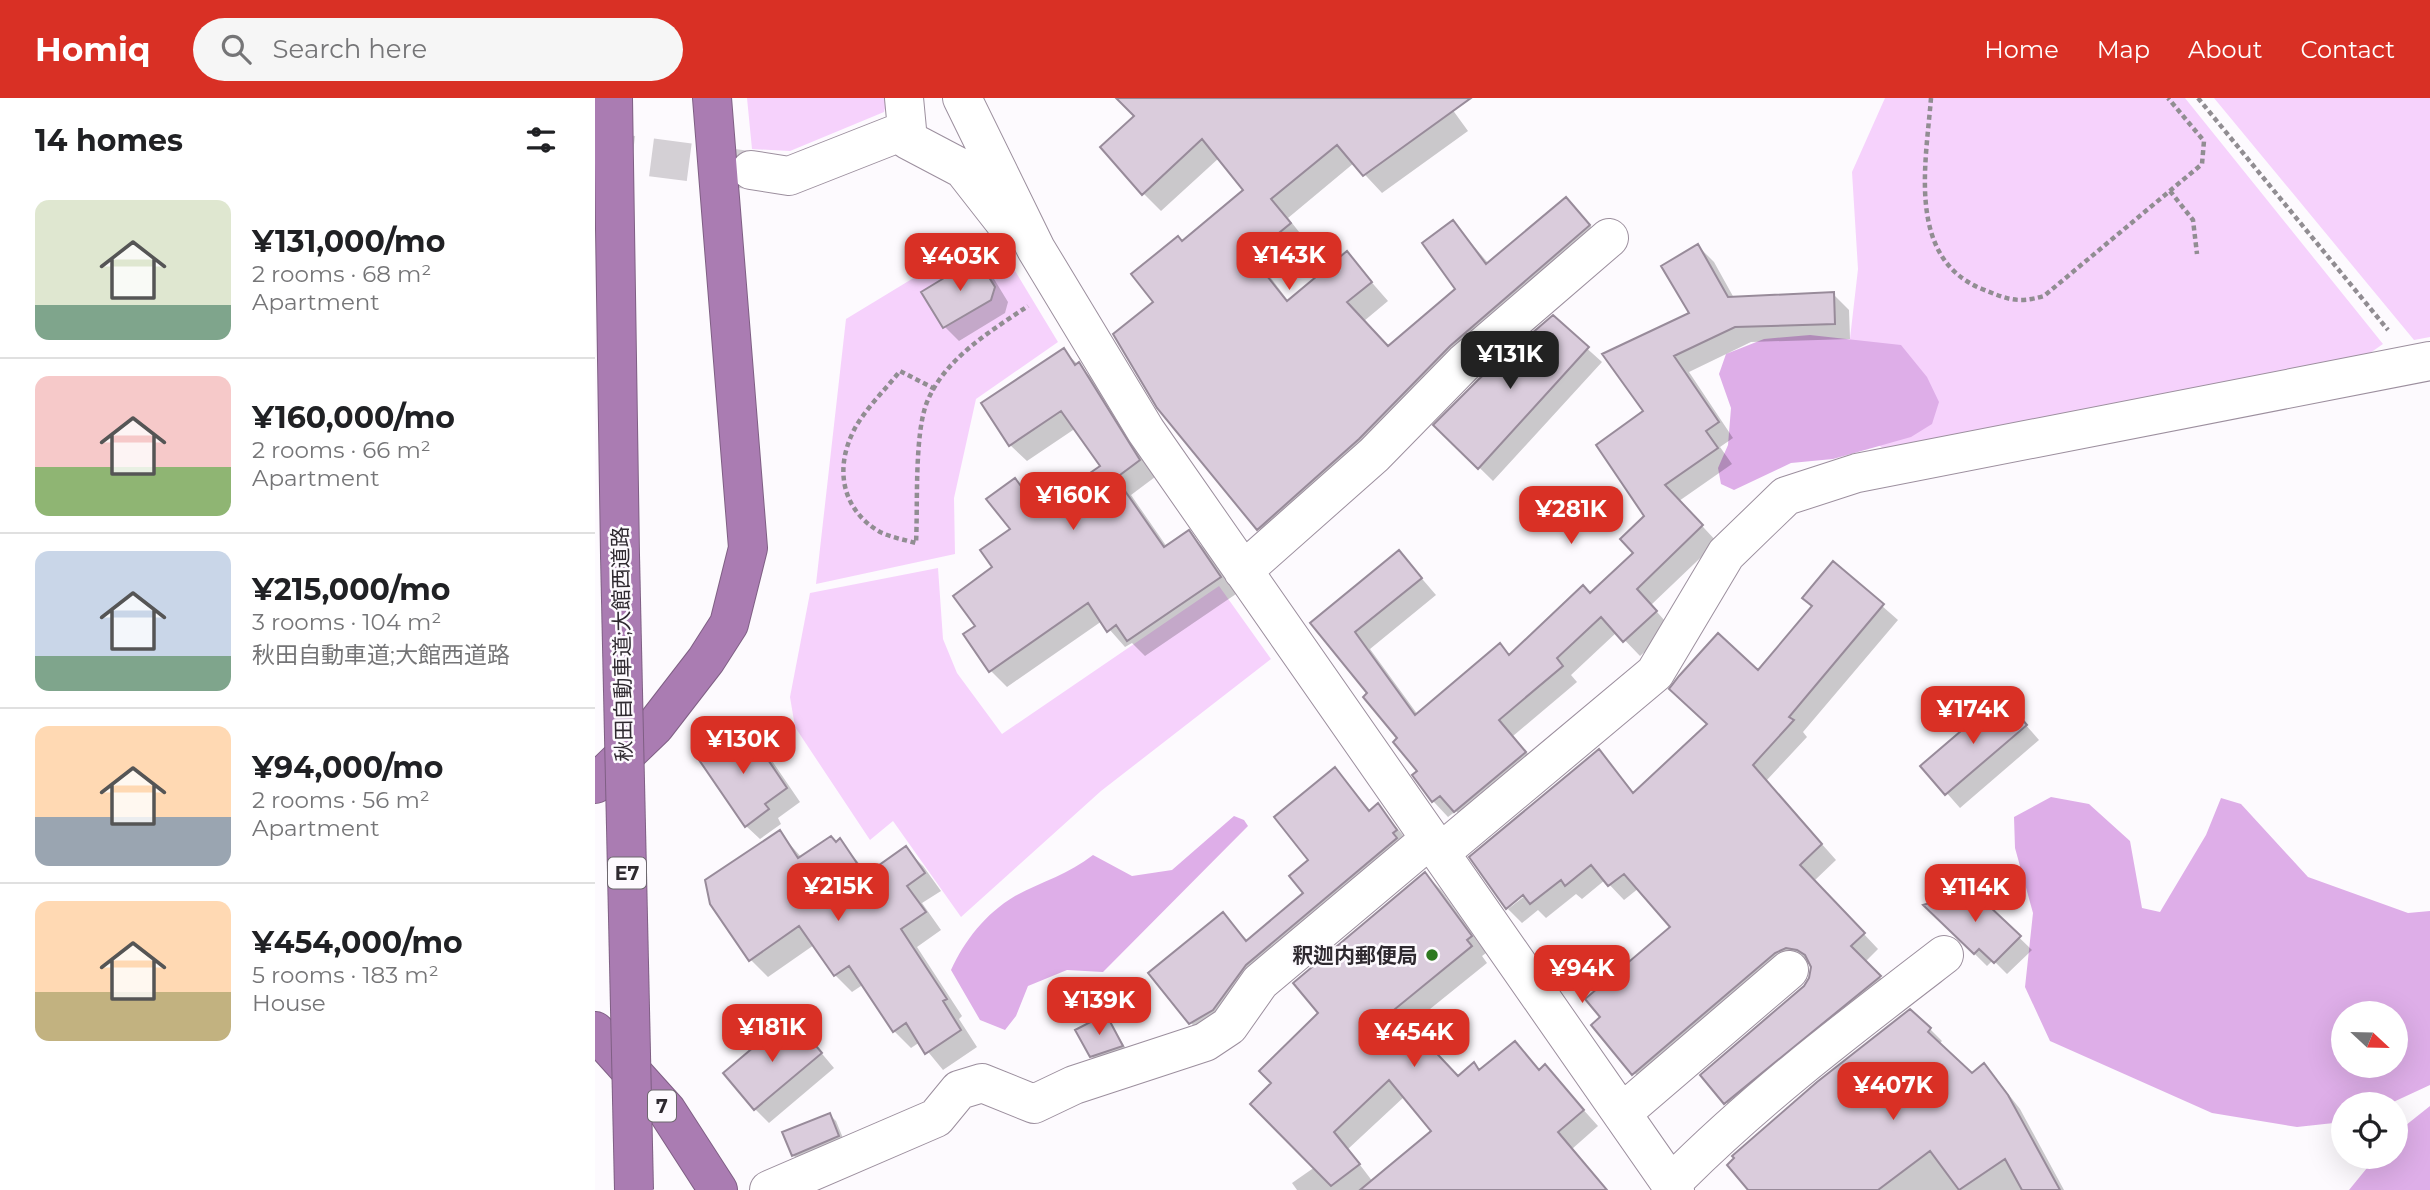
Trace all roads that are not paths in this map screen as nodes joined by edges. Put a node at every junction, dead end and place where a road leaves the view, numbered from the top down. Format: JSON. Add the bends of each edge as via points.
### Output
{"nodes":[{"id":1,"x":613,"y":98,"type":"edge"},
{"id":2,"x":712,"y":98,"type":"edge"},
{"id":3,"x":962,"y":98,"type":"edge"},
{"id":4,"x":905,"y":114,"type":"edge"},
{"id":5,"x":751,"y":170,"type":"tunnel mouth"},
{"id":6,"x":1609,"y":238,"type":"dead end"},
{"id":7,"x":1057,"y":284,"type":"junction"},
{"id":8,"x":2423,"y":362,"type":"edge"},
{"id":9,"x":1243,"y":571,"type":"junction"},
{"id":10,"x":595,"y":783,"type":"edge"},
{"id":11,"x":1435,"y":846,"type":"junction"},
{"id":12,"x":1944,"y":956,"type":"dead end"},
{"id":13,"x":1789,"y":970,"type":"dead end"},
{"id":14,"x":595,"y":1031,"type":"edge"},
{"id":15,"x":1622,"y":1113,"type":"junction"},
{"id":16,"x":1673,"y":1187,"type":"edge"},
{"id":17,"x":634,"y":1190,"type":"edge"},
{"id":18,"x":718,"y":1190,"type":"edge"},
{"id":19,"x":769,"y":1190,"type":"edge"}],
"edges":[{"from":1,"to":17,"type":"highway","name":"秋田自動車道;大館西道路","number":"E7","bridge":true},
{"from":2,"to":10,"type":"highway","via":[[748,548],[729,624],[706,660],[655,726]]},
{"from":3,"to":7,"type":"street","via":[[1035,249]]},
{"from":4,"to":5,"type":"street","via":[[789,176]]},
{"from":4,"to":7,"type":"street","via":[[908,140],[963,169]]},
{"from":6,"to":9,"type":"street","via":[[1464,363],[1374,455]]},
{"from":7,"to":9,"type":"street","via":[[1146,431]]},
{"from":8,"to":11,"type":"street","via":[[1857,473],[1786,496],[1726,554],[1655,673]]},
{"from":9,"to":11,"type":"street"},
{"from":11,"to":15,"type":"street"},
{"from":11,"to":19,"type":"street","via":[[1260,982],[1229,1026],[1205,1042],[1075,1085],[1034,1104],[982,1083],[959,1090],[936,1118]]},
{"from":12,"to":16,"type":"street","via":[[1806,1061],[1723,1132]]},
{"from":13,"to":15,"type":"street"},
{"from":14,"to":18,"type":"highway","number":"7","via":[[667,1111]]},
{"from":15,"to":16,"type":"street"}]}
